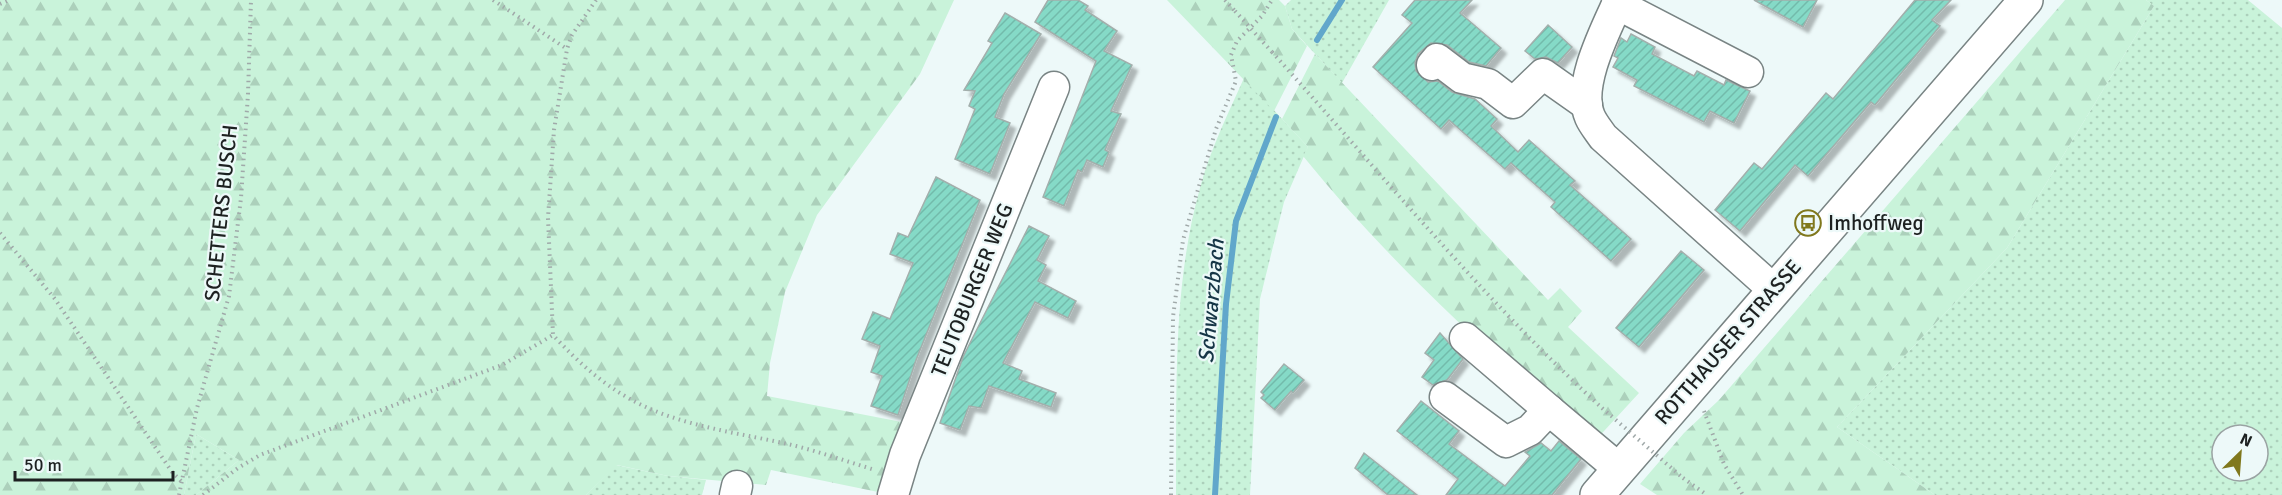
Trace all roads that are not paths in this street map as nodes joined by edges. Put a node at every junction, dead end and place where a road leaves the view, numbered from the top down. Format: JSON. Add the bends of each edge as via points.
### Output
{"nodes":[{"id":1,"x":2026,"y":0,"type":"edge"},
{"id":2,"x":1618,"y":2,"type":"edge"},
{"id":3,"x":1432,"y":65,"type":"dead end"},
{"id":4,"x":1748,"y":72,"type":"dead end"},
{"id":5,"x":1054,"y":87,"type":"dead end"},
{"id":6,"x":1587,"y":105,"type":"junction"},
{"id":7,"x":1774,"y":290,"type":"junction"},
{"id":8,"x":1465,"y":338,"type":"dead end"},
{"id":9,"x":1446,"y":397,"type":"dead end"},
{"id":10,"x":1548,"y":410,"type":"junction"},
{"id":11,"x":1618,"y":468,"type":"junction"},
{"id":12,"x":896,"y":486,"type":"edge"},
{"id":13,"x":1597,"y":495,"type":"edge"}],
"edges":[{"from":1,"to":7,"type":"main road","name":"ROTTHAUSER STRASSE"},
{"from":2,"to":4,"type":"street"},
{"from":2,"to":6,"type":"street","via":[[1589,75]]},
{"from":3,"to":6,"type":"street","via":[[1437,59],[1462,78],[1488,84],[1513,103],[1543,74]]},
{"from":5,"to":12,"type":"street","name":"TEUTOBURGER WEG"},
{"from":6,"to":7,"type":"street","via":[[1589,117],[1603,137]]},
{"from":7,"to":11,"type":"main road","name":"ROTTHAUSER STRASSE"},
{"from":8,"to":10,"type":"street"},
{"from":9,"to":10,"type":"street","via":[[1506,442],[1530,430]]},
{"from":10,"to":11,"type":"street"},
{"from":11,"to":13,"type":"main road","name":"ROTTHAUSER STRASSE"}]}
